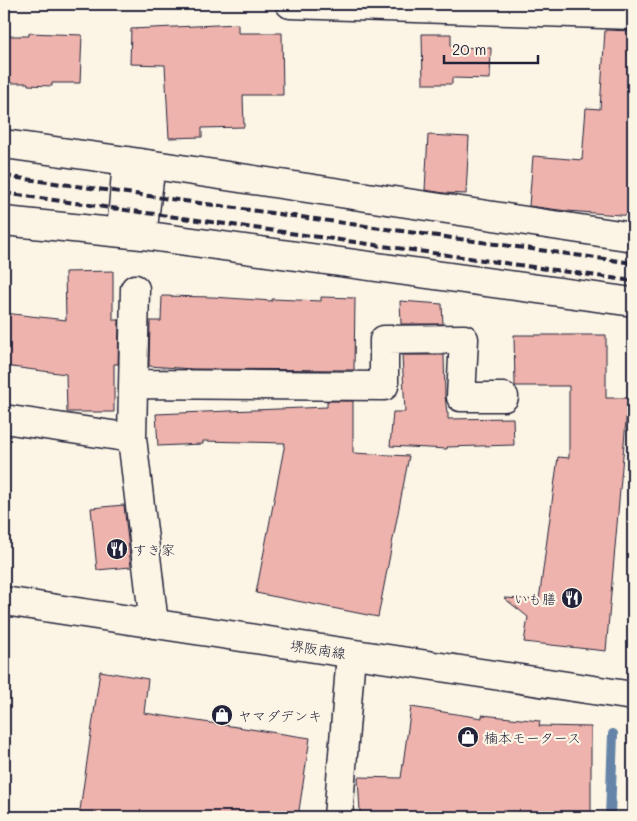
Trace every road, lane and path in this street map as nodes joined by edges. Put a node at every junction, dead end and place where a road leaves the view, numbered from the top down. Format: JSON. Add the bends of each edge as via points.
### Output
{"nodes":[{"id":1,"x":290,"y":4,"type":"edge"},
{"id":2,"x":494,"y":7,"type":"edge"},
{"id":3,"x":633,"y":15,"type":"edge"},
{"id":4,"x":4,"y":144,"type":"edge"},
{"id":5,"x":139,"y":163,"type":"junction"},
{"id":6,"x":4,"y":221,"type":"edge"},
{"id":7,"x":132,"y":234,"type":"junction"},
{"id":8,"x":633,"y":237,"type":"edge"},
{"id":9,"x":135,"y":289,"type":"dead end"},
{"id":10,"x":633,"y":302,"type":"edge"},
{"id":11,"x":133,"y":384,"type":"junction"},
{"id":12,"x":504,"y":397,"type":"dead end"},
{"id":13,"x":4,"y":419,"type":"edge"},
{"id":14,"x":132,"y":438,"type":"junction"},
{"id":15,"x":4,"y":601,"type":"edge"},
{"id":16,"x":154,"y":624,"type":"junction"},
{"id":17,"x":351,"y":654,"type":"junction"},
{"id":18,"x":633,"y":696,"type":"edge"},
{"id":19,"x":338,"y":817,"type":"edge"}],
"edges":[{"from":1,"to":2,"type":"street"},
{"from":2,"to":3,"type":"street"},
{"from":4,"to":5,"type":"street"},
{"from":5,"to":7,"type":"street"},
{"from":5,"to":8,"type":"street"},
{"from":6,"to":7,"type":"street"},
{"from":7,"to":10,"type":"street"},
{"from":9,"to":11,"type":"street"},
{"from":11,"to":12,"type":"street","via":[[384,386],[384,340],[464,339],[462,397]]},
{"from":11,"to":14,"type":"street"},
{"from":13,"to":14,"type":"street"},
{"from":14,"to":16,"type":"street"},
{"from":15,"to":16,"type":"street","name":"堺阪南線"},
{"from":16,"to":17,"type":"street","name":"堺阪南線"},
{"from":17,"to":18,"type":"street","name":"堺阪南線"},
{"from":17,"to":19,"type":"street"}]}
